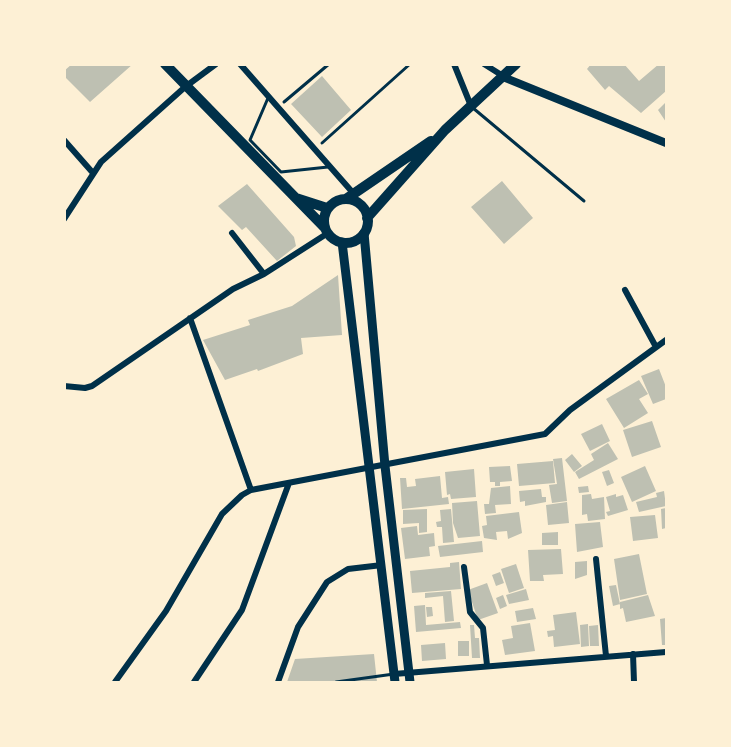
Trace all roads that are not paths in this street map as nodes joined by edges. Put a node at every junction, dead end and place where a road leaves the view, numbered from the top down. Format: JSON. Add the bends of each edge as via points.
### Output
{"nodes":[{"id":1,"x":165,"y":64,"type":"edge"},
{"id":2,"x":216,"y":64,"type":"edge"},
{"id":3,"x":240,"y":64,"type":"edge"},
{"id":4,"x":454,"y":64,"type":"edge"},
{"id":5,"x":484,"y":64,"type":"edge"},
{"id":6,"x":516,"y":64,"type":"edge"},
{"id":7,"x":503,"y":77,"type":"junction"},
{"id":8,"x":185,"y":87,"type":"junction"},
{"id":9,"x":269,"y":96,"type":"junction"},
{"id":10,"x":471,"y":106,"type":"junction"},
{"id":11,"x":446,"y":130,"type":"junction"},
{"id":12,"x":64,"y":140,"type":"edge"},
{"id":13,"x":666,"y":143,"type":"edge"},
{"id":14,"x":330,"y":166,"type":"junction"},
{"id":15,"x":93,"y":173,"type":"junction"},
{"id":16,"x":292,"y":196,"type":"junction"},
{"id":17,"x":350,"y":196,"type":"junction"},
{"id":18,"x":584,"y":201,"type":"dead end"},
{"id":19,"x":327,"y":208,"type":"junction"},
{"id":20,"x":367,"y":218,"type":"junction"},
{"id":21,"x":64,"y":219,"type":"edge"},
{"id":22,"x":326,"y":231,"type":"junction"},
{"id":23,"x":232,"y":233,"type":"dead end"},
{"id":24,"x":364,"y":233,"type":"junction"},
{"id":25,"x":342,"y":242,"type":"junction"},
{"id":26,"x":264,"y":274,"type":"junction"},
{"id":27,"x":625,"y":290,"type":"dead end"},
{"id":28,"x":190,"y":318,"type":"junction"},
{"id":29,"x":666,"y":339,"type":"edge"},
{"id":30,"x":656,"y":347,"type":"junction"},
{"id":31,"x":64,"y":386,"type":"edge"},
{"id":32,"x":385,"y":466,"type":"junction"},
{"id":33,"x":371,"y":468,"type":"junction"},
{"id":34,"x":289,"y":483,"type":"junction"},
{"id":35,"x":251,"y":490,"type":"junction"},
{"id":36,"x":597,"y":559,"type":"dead end"},
{"id":37,"x":382,"y":565,"type":"junction"},
{"id":38,"x":464,"y":567,"type":"dead end"},
{"id":39,"x":666,"y":652,"type":"edge"},
{"id":40,"x":633,"y":654,"type":"junction"},
{"id":41,"x":606,"y":656,"type":"junction"},
{"id":42,"x":487,"y":665,"type":"junction"},
{"id":43,"x":409,"y":672,"type":"junction"},
{"id":44,"x":394,"y":678,"type":"edge"},
{"id":45,"x":115,"y":682,"type":"edge"},
{"id":46,"x":194,"y":682,"type":"edge"},
{"id":47,"x":278,"y":682,"type":"edge"},
{"id":48,"x":336,"y":682,"type":"edge"},
{"id":49,"x":410,"y":682,"type":"edge"},
{"id":50,"x":634,"y":682,"type":"edge"}],
"edges":[{"from":1,"to":8,"type":"main road"},
{"from":2,"to":8,"type":"street"},
{"from":3,"to":9,"type":"street"},
{"from":4,"to":10,"type":"street"},
{"from":5,"to":7,"type":"street"},
{"from":6,"to":7,"type":"main road"},
{"from":7,"to":10,"type":"main road"},
{"from":7,"to":13,"type":"street"},
{"from":8,"to":15,"type":"street"},
{"from":8,"to":16,"type":"main road"},
{"from":9,"to":14,"type":"street"},
{"from":9,"to":14,"type":"lane","via":[[250,140],[281,172]]},
{"from":10,"to":11,"type":"main road"},
{"from":10,"to":18,"type":"lane"},
{"from":11,"to":17,"type":"main road"},
{"from":11,"to":20,"type":"main road"},
{"from":12,"to":15,"type":"street"},
{"from":14,"to":17,"type":"street"},
{"from":15,"to":21,"type":"street"},
{"from":16,"to":19,"type":"main road"},
{"from":16,"to":22,"type":"main road"},
{"from":17,"to":19,"type":"main road"},
{"from":17,"to":20,"type":"main road","via":[[360,204]]},
{"from":19,"to":22,"type":"main road"},
{"from":20,"to":24,"type":"main road"},
{"from":22,"to":25,"type":"main road"},
{"from":22,"to":26,"type":"street"},
{"from":23,"to":26,"type":"street"},
{"from":24,"to":25,"type":"main road","via":[[358,239]]},
{"from":24,"to":32,"type":"main road"},
{"from":25,"to":33,"type":"main road"},
{"from":26,"to":28,"type":"street"},
{"from":27,"to":30,"type":"street"},
{"from":28,"to":31,"type":"street","via":[[92,386]]},
{"from":28,"to":35,"type":"street"},
{"from":29,"to":30,"type":"street"},
{"from":30,"to":32,"type":"street","via":[[570,410],[545,434]]},
{"from":32,"to":33,"type":"street"},
{"from":32,"to":43,"type":"main road"},
{"from":33,"to":34,"type":"street"},
{"from":33,"to":37,"type":"main road"},
{"from":34,"to":35,"type":"street"},
{"from":34,"to":46,"type":"street","via":[[242,610]]},
{"from":35,"to":45,"type":"street","via":[[222,514],[166,611]]},
{"from":36,"to":41,"type":"street"},
{"from":37,"to":44,"type":"main road"},
{"from":37,"to":47,"type":"street","via":[[348,570],[327,582],[298,627]]},
{"from":38,"to":42,"type":"street","via":[[470,612],[483,628]]},
{"from":39,"to":40,"type":"street"},
{"from":40,"to":41,"type":"street"},
{"from":40,"to":50,"type":"street"},
{"from":41,"to":42,"type":"street"},
{"from":42,"to":43,"type":"street"},
{"from":43,"to":44,"type":"street"},
{"from":43,"to":49,"type":"main road"},
{"from":44,"to":48,"type":"lane"}]}
